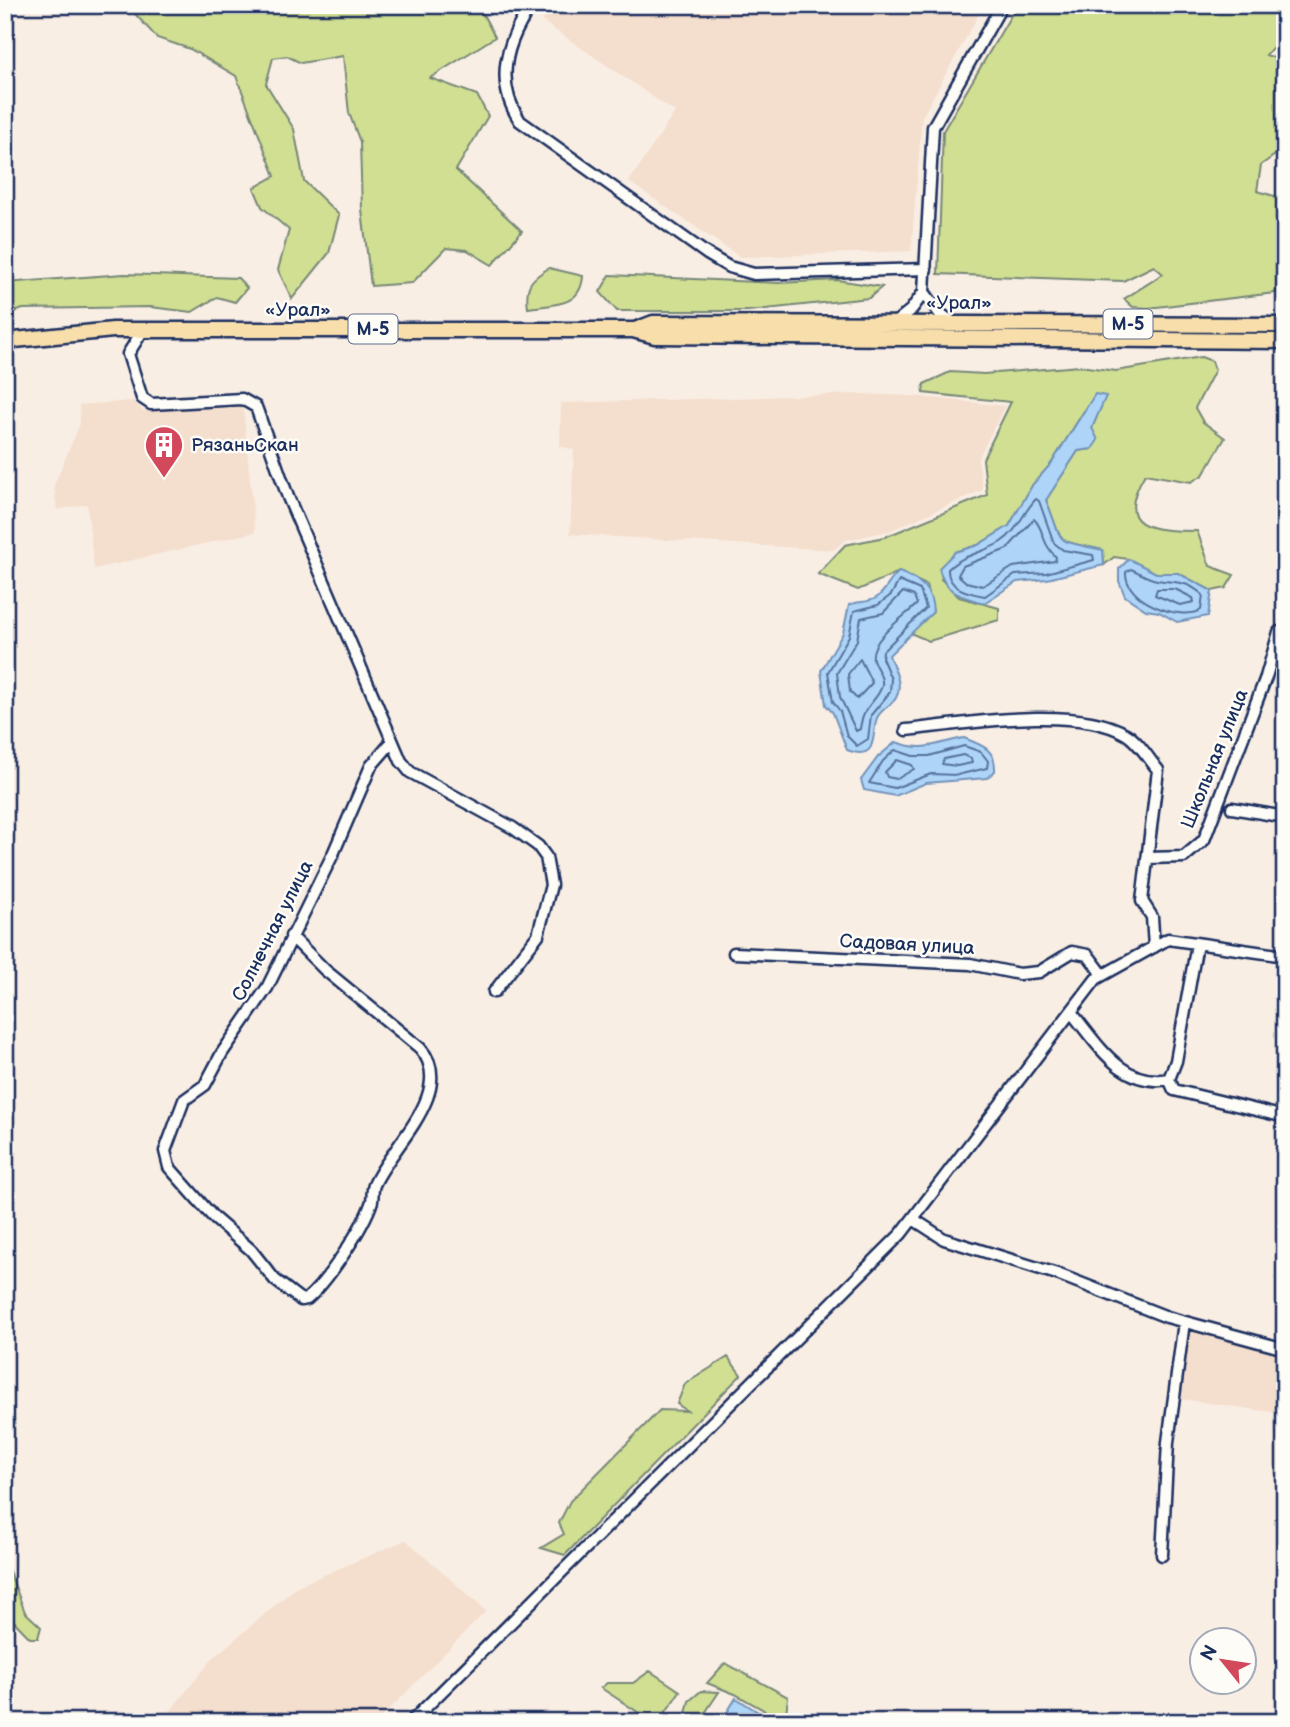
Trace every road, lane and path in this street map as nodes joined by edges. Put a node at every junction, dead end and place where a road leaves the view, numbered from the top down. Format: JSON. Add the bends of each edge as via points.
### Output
{"nodes":[{"id":1,"x":532,"y":5,"type":"edge"},
{"id":2,"x":1002,"y":5,"type":"edge"},
{"id":3,"x":926,"y":270,"type":"junction"},
{"id":4,"x":924,"y":292,"type":"junction"},
{"id":5,"x":896,"y":322,"type":"junction"},
{"id":6,"x":953,"y":322,"type":"junction"},
{"id":7,"x":1285,"y":325,"type":"edge"},
{"id":8,"x":143,"y":330,"type":"junction"},
{"id":9,"x":633,"y":330,"type":"junction"},
{"id":10,"x":5,"y":341,"type":"edge"},
{"id":11,"x":1285,"y":341,"type":"edge"},
{"id":12,"x":1279,"y":632,"type":"dead end"},
{"id":13,"x":906,"y":730,"type":"dead end"},
{"id":14,"x":391,"y":743,"type":"junction"},
{"id":15,"x":1232,"y":808,"type":"dead end"},
{"id":16,"x":1285,"y":817,"type":"edge"},
{"id":17,"x":1147,"y":858,"type":"junction"},
{"id":18,"x":291,"y":936,"type":"junction"},
{"id":19,"x":1198,"y":944,"type":"junction"},
{"id":20,"x":1154,"y":947,"type":"junction"},
{"id":21,"x":734,"y":953,"type":"dead end"},
{"id":22,"x":1285,"y":956,"type":"edge"},
{"id":23,"x":1103,"y":975,"type":"junction"},
{"id":24,"x":494,"y":992,"type":"dead end"},
{"id":25,"x":1071,"y":1012,"type":"junction"},
{"id":26,"x":1169,"y":1079,"type":"junction"},
{"id":27,"x":1285,"y":1116,"type":"edge"},
{"id":28,"x":913,"y":1219,"type":"junction"},
{"id":29,"x":1184,"y":1321,"type":"junction"},
{"id":30,"x":1285,"y":1349,"type":"edge"},
{"id":31,"x":1162,"y":1555,"type":"dead end"},
{"id":32,"x":411,"y":1722,"type":"edge"}],
"edges":[{"from":1,"to":3,"type":"street","via":[[515,29],[508,56],[508,104],[520,121],[707,254],[754,274]]},
{"from":2,"to":3,"type":"street","via":[[933,127]]},
{"from":3,"to":4,"type":"street"},
{"from":4,"to":5,"type":"street"},
{"from":4,"to":6,"type":"street","via":[[940,314]]},
{"from":5,"to":6,"type":"highway","name":"«Урал»","number":"М-5"},
{"from":5,"to":9,"type":"highway","name":"«Урал»","number":"М-5","via":[[653,324]]},
{"from":6,"to":7,"type":"highway","name":"«Урал»","number":"М-5"},
{"from":8,"to":9,"type":"highway","name":"«Урал»","number":"М-5"},
{"from":8,"to":10,"type":"highway","name":"«Урал»","number":"М-5"},
{"from":8,"to":14,"type":"street","via":[[128,354],[142,398],[150,404],[242,399],[256,407]]},
{"from":9,"to":11,"type":"highway","name":"«Урал»","number":"М-5","via":[[655,336]]},
{"from":12,"to":17,"type":"street","name":"Школьная улица","via":[[1203,840],[1184,857]]},
{"from":13,"to":17,"type":"street","name":"Школьная улица","via":[[1007,718],[1088,721],[1126,734],[1158,770]]},
{"from":14,"to":18,"type":"street","name":"Солнечная улица","via":[[371,766]]},
{"from":14,"to":24,"type":"street","via":[[410,772],[513,828],[546,857],[551,885],[538,935]]},
{"from":15,"to":16,"type":"street"},
{"from":17,"to":20,"type":"street","name":"Школьная улица","via":[[1142,901],[1152,917]]},
{"from":18,"to":18,"type":"street","name":"Солнечная улица","via":[[267,988],[205,1085],[184,1100],[165,1151],[169,1167],[214,1218],[300,1300],[307,1299],[361,1224],[373,1187],[418,1122],[429,1088],[427,1055],[298,947]]},
{"from":19,"to":20,"type":"street","via":[[1168,939]]},
{"from":19,"to":22,"type":"street"},
{"from":19,"to":26,"type":"street"},
{"from":20,"to":23,"type":"street"},
{"from":21,"to":23,"type":"street","name":"Садовая улица","via":[[970,964],[1018,974],[1039,972],[1072,952],[1088,955]]},
{"from":23,"to":25,"type":"street"},
{"from":25,"to":26,"type":"street","via":[[1115,1065],[1138,1078]]},
{"from":25,"to":28,"type":"street"},
{"from":26,"to":27,"type":"street","via":[[1174,1090]]},
{"from":28,"to":29,"type":"street","via":[[944,1238]]},
{"from":28,"to":32,"type":"street"},
{"from":29,"to":30,"type":"street"},
{"from":29,"to":31,"type":"street","via":[[1168,1441]]}]}
